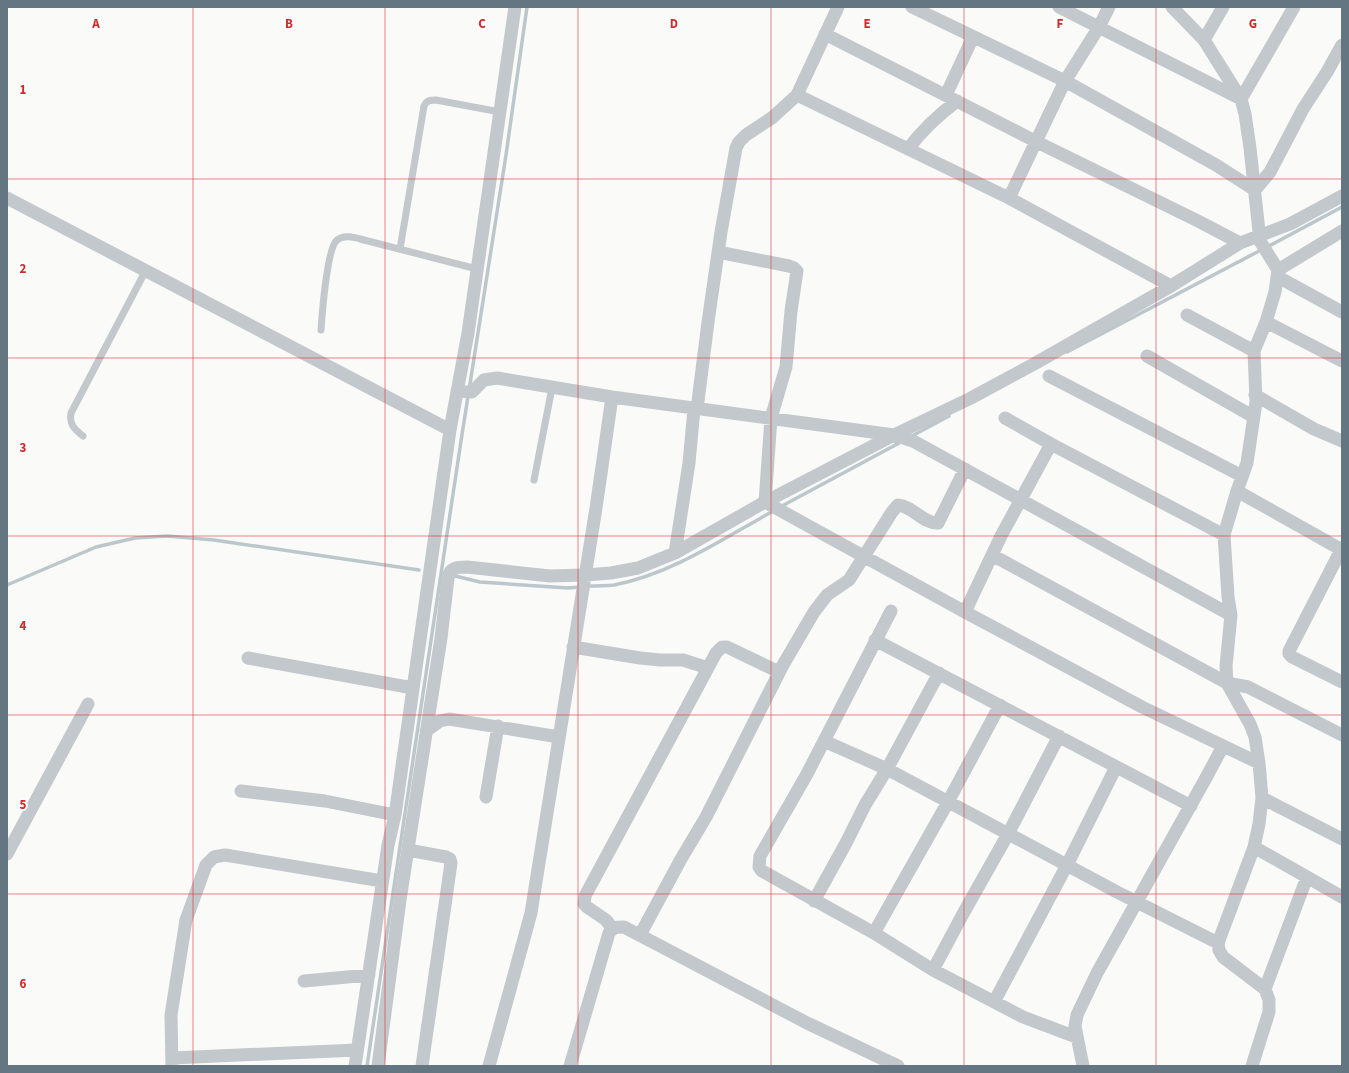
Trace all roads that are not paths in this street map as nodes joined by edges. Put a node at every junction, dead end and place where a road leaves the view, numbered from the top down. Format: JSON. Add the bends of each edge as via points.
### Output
{"nodes":[{"id":1,"x":515,"y":7,"type":"edge"},
{"id":2,"x":838,"y":7,"type":"edge"},
{"id":3,"x":912,"y":7,"type":"edge"},
{"id":4,"x":1059,"y":7,"type":"edge"},
{"id":5,"x":1109,"y":7,"type":"edge"},
{"id":6,"x":1172,"y":7,"type":"edge"},
{"id":7,"x":1222,"y":7,"type":"edge"},
{"id":8,"x":1294,"y":7,"type":"edge"},
{"id":9,"x":1099,"y":27,"type":"junction"},
{"id":10,"x":825,"y":34,"type":"junction"},
{"id":11,"x":973,"y":37,"type":"junction"},
{"id":12,"x":1204,"y":40,"type":"junction"},
{"id":13,"x":1342,"y":45,"type":"edge"},
{"id":14,"x":1065,"y":81,"type":"junction"},
{"id":15,"x":797,"y":95,"type":"junction"},
{"id":16,"x":951,"y":98,"type":"junction"},
{"id":17,"x":1241,"y":99,"type":"junction"},
{"id":18,"x":500,"y":112,"type":"junction"},
{"id":19,"x":1037,"y":142,"type":"junction"},
{"id":20,"x":908,"y":150,"type":"junction"},
{"id":21,"x":1255,"y":190,"type":"junction"},
{"id":22,"x":1342,"y":196,"type":"edge"},
{"id":23,"x":7,"y":198,"type":"edge"},
{"id":24,"x":1009,"y":198,"type":"junction"},
{"id":25,"x":1342,"y":231,"type":"edge"},
{"id":26,"x":1240,"y":244,"type":"junction"},
{"id":27,"x":1262,"y":244,"type":"junction"},
{"id":28,"x":400,"y":249,"type":"junction"},
{"id":29,"x":718,"y":252,"type":"junction"},
{"id":30,"x":477,"y":269,"type":"junction"},
{"id":31,"x":146,"y":270,"type":"junction"},
{"id":32,"x":1278,"y":274,"type":"junction"},
{"id":33,"x":1170,"y":286,"type":"junction"},
{"id":34,"x":1342,"y":312,"type":"edge"},
{"id":35,"x":1187,"y":316,"type":"dead end"},
{"id":36,"x":1266,"y":322,"type":"junction"},
{"id":37,"x":321,"y":330,"type":"dead end"},
{"id":38,"x":1254,"y":351,"type":"junction"},
{"id":39,"x":1147,"y":356,"type":"dead end"},
{"id":40,"x":1342,"y":361,"type":"edge"},
{"id":41,"x":1049,"y":376,"type":"dead end"},
{"id":42,"x":552,"y":388,"type":"junction"},
{"id":43,"x":465,"y":392,"type":"junction"},
{"id":44,"x":1256,"y":395,"type":"junction"},
{"id":45,"x":612,"y":397,"type":"junction"},
{"id":46,"x":696,"y":409,"type":"junction"},
{"id":47,"x":1254,"y":417,"type":"junction"},
{"id":48,"x":772,"y":418,"type":"junction"},
{"id":49,"x":1005,"y":418,"type":"dead end"},
{"id":50,"x":450,"y":430,"type":"junction"},
{"id":51,"x":82,"y":436,"type":"dead end"},
{"id":52,"x":903,"y":438,"type":"junction"},
{"id":53,"x":1342,"y":441,"type":"edge"},
{"id":54,"x":1051,"y":444,"type":"junction"},
{"id":55,"x":965,"y":469,"type":"junction"},
{"id":56,"x":1242,"y":476,"type":"junction"},
{"id":57,"x":534,"y":480,"type":"dead end"},
{"id":58,"x":1237,"y":491,"type":"junction"},
{"id":59,"x":1021,"y":500,"type":"junction"},
{"id":60,"x":773,"y":506,"type":"junction"},
{"id":61,"x":1224,"y":535,"type":"junction"},
{"id":62,"x":1342,"y":550,"type":"edge"},
{"id":63,"x":676,"y":554,"type":"junction"},
{"id":64,"x":992,"y":555,"type":"junction"},
{"id":65,"x":864,"y":556,"type":"junction"},
{"id":66,"x":583,"y":585,"type":"junction"},
{"id":67,"x":891,"y":611,"type":"dead end"},
{"id":68,"x":965,"y":612,"type":"junction"},
{"id":69,"x":1231,"y":615,"type":"junction"},
{"id":70,"x":875,"y":640,"type":"junction"},
{"id":71,"x":573,"y":647,"type":"junction"},
{"id":72,"x":248,"y":658,"type":"dead end"},
{"id":73,"x":708,"y":668,"type":"junction"},
{"id":74,"x":779,"y":672,"type":"junction"},
{"id":75,"x":939,"y":673,"type":"junction"},
{"id":76,"x":1342,"y":682,"type":"edge"},
{"id":77,"x":1227,"y":683,"type":"junction"},
{"id":78,"x":413,"y":688,"type":"junction"},
{"id":79,"x":88,"y":704,"type":"dead end"},
{"id":80,"x":1000,"y":705,"type":"junction"},
{"id":81,"x":498,"y":726,"type":"junction"},
{"id":82,"x":426,"y":731,"type":"junction"},
{"id":83,"x":1342,"y":735,"type":"edge"},
{"id":84,"x":1059,"y":736,"type":"junction"},
{"id":85,"x":559,"y":737,"type":"junction"},
{"id":86,"x":824,"y":741,"type":"junction"},
{"id":87,"x":1223,"y":746,"type":"junction"},
{"id":88,"x":1259,"y":763,"type":"junction"},
{"id":89,"x":1116,"y":767,"type":"junction"},
{"id":90,"x":887,"y":769,"type":"junction"},
{"id":91,"x":241,"y":791,"type":"dead end"},
{"id":92,"x":486,"y":797,"type":"dead end"},
{"id":93,"x":1262,"y":798,"type":"junction"},
{"id":94,"x":948,"y":802,"type":"junction"},
{"id":95,"x":1191,"y":806,"type":"junction"},
{"id":96,"x":395,"y":815,"type":"junction"},
{"id":97,"x":1008,"y":834,"type":"junction"},
{"id":98,"x":1342,"y":839,"type":"edge"},
{"id":99,"x":1254,"y":847,"type":"junction"},
{"id":100,"x":408,"y":850,"type":"junction"},
{"id":101,"x":7,"y":854,"type":"edge"},
{"id":102,"x":1067,"y":865,"type":"junction"},
{"id":103,"x":1307,"y":877,"type":"junction"},
{"id":104,"x":382,"y":881,"type":"junction"},
{"id":105,"x":1342,"y":897,"type":"edge"},
{"id":106,"x":814,"y":901,"type":"junction"},
{"id":107,"x":1137,"y":902,"type":"junction"},
{"id":108,"x":612,"y":928,"type":"junction"},
{"id":109,"x":874,"y":933,"type":"junction"},
{"id":110,"x":640,"y":936,"type":"junction"},
{"id":111,"x":1218,"y":943,"type":"junction"},
{"id":112,"x":933,"y":970,"type":"junction"},
{"id":113,"x":368,"y":975,"type":"junction"},
{"id":114,"x":304,"y":981,"type":"dead end"},
{"id":115,"x":1266,"y":989,"type":"junction"},
{"id":116,"x":994,"y":1002,"type":"junction"},
{"id":117,"x":1076,"y":1037,"type":"junction"},
{"id":118,"x":356,"y":1050,"type":"junction"},
{"id":119,"x":172,"y":1062,"type":"edge"},
{"id":120,"x":355,"y":1066,"type":"edge"},
{"id":121,"x":378,"y":1066,"type":"edge"},
{"id":122,"x":422,"y":1066,"type":"edge"},
{"id":123,"x":489,"y":1066,"type":"edge"},
{"id":124,"x":570,"y":1066,"type":"edge"},
{"id":125,"x":898,"y":1066,"type":"edge"},
{"id":126,"x":1083,"y":1066,"type":"edge"},
{"id":127,"x":1252,"y":1066,"type":"edge"}],
"edges":[{"from":1,"to":18,"type":"street"},
{"from":2,"to":10,"type":"street"},
{"from":3,"to":11,"type":"street"},
{"from":4,"to":9,"type":"street"},
{"from":5,"to":9,"type":"street"},
{"from":6,"to":12,"type":"street"},
{"from":7,"to":12,"type":"street"},
{"from":8,"to":17,"type":"street"},
{"from":9,"to":14,"type":"street"},
{"from":9,"to":17,"type":"street"},
{"from":10,"to":15,"type":"street"},
{"from":10,"to":16,"type":"street"},
{"from":11,"to":14,"type":"street"},
{"from":11,"to":16,"type":"street"},
{"from":12,"to":17,"type":"street"},
{"from":13,"to":21,"type":"street","via":[[1270,172]]},
{"from":14,"to":19,"type":"street"},
{"from":14,"to":21,"type":"street","via":[[1216,165]]},
{"from":15,"to":20,"type":"street"},
{"from":15,"to":29,"type":"street","via":[[739,142]]},
{"from":16,"to":19,"type":"street"},
{"from":16,"to":20,"type":"street"},
{"from":17,"to":21,"type":"street"},
{"from":18,"to":28,"type":"lane","via":[[436,100],[426,102]]},
{"from":18,"to":30,"type":"street"},
{"from":19,"to":24,"type":"street"},
{"from":19,"to":26,"type":"street"},
{"from":20,"to":24,"type":"street"},
{"from":21,"to":27,"type":"street"},
{"from":22,"to":27,"type":"street","via":[[1290,224]]},
{"from":23,"to":31,"type":"street"},
{"from":24,"to":33,"type":"street"},
{"from":25,"to":32,"type":"street"},
{"from":26,"to":27,"type":"street"},
{"from":26,"to":33,"type":"street"},
{"from":27,"to":32,"type":"street"},
{"from":28,"to":30,"type":"lane"},
{"from":28,"to":37,"type":"lane","via":[[349,237],[337,240],[326,276]]},
{"from":29,"to":46,"type":"street"},
{"from":29,"to":48,"type":"street","via":[[789,266],[797,271],[786,367]]},
{"from":30,"to":43,"type":"street","via":[[468,333]]},
{"from":31,"to":50,"type":"street"},
{"from":31,"to":51,"type":"lane","via":[[71,413],[72,426]]},
{"from":32,"to":34,"type":"street"},
{"from":32,"to":36,"type":"street"},
{"from":33,"to":52,"type":"street"},
{"from":35,"to":38,"type":"street"},
{"from":36,"to":38,"type":"street"},
{"from":36,"to":40,"type":"street"},
{"from":38,"to":44,"type":"street"},
{"from":39,"to":47,"type":"street"},
{"from":41,"to":56,"type":"street"},
{"from":42,"to":43,"type":"street","via":[[527,382],[489,378],[474,391]]},
{"from":42,"to":45,"type":"street"},
{"from":42,"to":57,"type":"lane"},
{"from":43,"to":50,"type":"street"},
{"from":44,"to":47,"type":"street"},
{"from":44,"to":53,"type":"street","via":[[1314,429]]},
{"from":45,"to":46,"type":"street"},
{"from":45,"to":66,"type":"street"},
{"from":46,"to":48,"type":"street"},
{"from":46,"to":63,"type":"street"},
{"from":47,"to":56,"type":"street","via":[[1247,463]]},
{"from":48,"to":52,"type":"street"},
{"from":48,"to":60,"type":"street"},
{"from":49,"to":54,"type":"street"},
{"from":50,"to":78,"type":"street"},
{"from":52,"to":55,"type":"street"},
{"from":52,"to":60,"type":"street"},
{"from":54,"to":59,"type":"street"},
{"from":54,"to":61,"type":"street"},
{"from":55,"to":59,"type":"street"},
{"from":55,"to":65,"type":"street","via":[[938,523],[898,505]]},
{"from":56,"to":58,"type":"street"},
{"from":58,"to":61,"type":"street"},
{"from":58,"to":62,"type":"street"},
{"from":59,"to":64,"type":"street"},
{"from":59,"to":69,"type":"street"},
{"from":60,"to":63,"type":"street"},
{"from":60,"to":65,"type":"street"},
{"from":61,"to":69,"type":"street"},
{"from":62,"to":76,"type":"street","via":[[1289,654]]},
{"from":63,"to":66,"type":"street","via":[[638,568],[611,573]]},
{"from":64,"to":68,"type":"street"},
{"from":64,"to":77,"type":"street"},
{"from":65,"to":68,"type":"street"},
{"from":65,"to":74,"type":"street","via":[[849,580],[832,590],[820,603]]},
{"from":66,"to":71,"type":"street"},
{"from":66,"to":82,"type":"street","via":[[550,576],[467,567],[450,571]]},
{"from":67,"to":70,"type":"street"},
{"from":68,"to":87,"type":"street","via":[[1142,707]]},
{"from":69,"to":77,"type":"street"},
{"from":70,"to":75,"type":"street"},
{"from":70,"to":86,"type":"street"},
{"from":71,"to":73,"type":"street","via":[[640,658],[683,660]]},
{"from":71,"to":85,"type":"street"},
{"from":72,"to":78,"type":"street"},
{"from":73,"to":74,"type":"street","via":[[716,653],[722,647],[727,647]]},
{"from":73,"to":108,"type":"street","via":[[585,896],[586,907],[606,920]]},
{"from":74,"to":110,"type":"street","via":[[706,817]]},
{"from":75,"to":80,"type":"street"},
{"from":75,"to":90,"type":"street"},
{"from":77,"to":83,"type":"street","via":[[1248,686]]},
{"from":77,"to":88,"type":"street","via":[[1250,724]]},
{"from":78,"to":96,"type":"street"},
{"from":79,"to":101,"type":"street"},
{"from":80,"to":84,"type":"street"},
{"from":80,"to":94,"type":"street"},
{"from":81,"to":82,"type":"street","via":[[449,719],[440,721]]},
{"from":81,"to":85,"type":"street"},
{"from":81,"to":92,"type":"street"},
{"from":82,"to":100,"type":"street"},
{"from":84,"to":89,"type":"street"},
{"from":84,"to":97,"type":"street"},
{"from":85,"to":123,"type":"street","via":[[531,914]]},
{"from":86,"to":90,"type":"street"},
{"from":86,"to":106,"type":"street","via":[[758,862],[762,871]]},
{"from":87,"to":88,"type":"street"},
{"from":87,"to":95,"type":"street"},
{"from":88,"to":93,"type":"street"},
{"from":89,"to":95,"type":"street"},
{"from":89,"to":102,"type":"street"},
{"from":90,"to":94,"type":"street"},
{"from":90,"to":106,"type":"street"},
{"from":91,"to":96,"type":"street","via":[[325,801]]},
{"from":93,"to":98,"type":"street"},
{"from":93,"to":99,"type":"street"},
{"from":94,"to":97,"type":"street"},
{"from":94,"to":109,"type":"street"},
{"from":95,"to":107,"type":"street"},
{"from":96,"to":104,"type":"street"},
{"from":97,"to":102,"type":"street"},
{"from":97,"to":112,"type":"street"},
{"from":99,"to":103,"type":"street"},
{"from":99,"to":111,"type":"street"},
{"from":100,"to":121,"type":"street"},
{"from":100,"to":122,"type":"street","via":[[446,857],[451,863]]},
{"from":102,"to":107,"type":"street"},
{"from":102,"to":116,"type":"street"},
{"from":103,"to":105,"type":"street"},
{"from":103,"to":115,"type":"street"},
{"from":104,"to":113,"type":"street"},
{"from":104,"to":119,"type":"street","via":[[225,855],[214,857],[206,865],[186,920],[171,1015]]},
{"from":106,"to":109,"type":"street"},
{"from":107,"to":111,"type":"street"},
{"from":107,"to":117,"type":"street","via":[[1097,973],[1077,1015]]},
{"from":108,"to":110,"type":"street","via":[[624,927]]},
{"from":108,"to":124,"type":"street"},
{"from":109,"to":112,"type":"street"},
{"from":110,"to":125,"type":"street","via":[[807,1023]]},
{"from":111,"to":115,"type":"street","via":[[1223,957]]},
{"from":112,"to":116,"type":"street"},
{"from":113,"to":114,"type":"street"},
{"from":113,"to":118,"type":"street"},
{"from":115,"to":127,"type":"street","via":[[1269,1012]]},
{"from":116,"to":117,"type":"street","via":[[1023,1017]]},
{"from":117,"to":126,"type":"street"},
{"from":118,"to":119,"type":"street"},
{"from":118,"to":120,"type":"street"}]}
